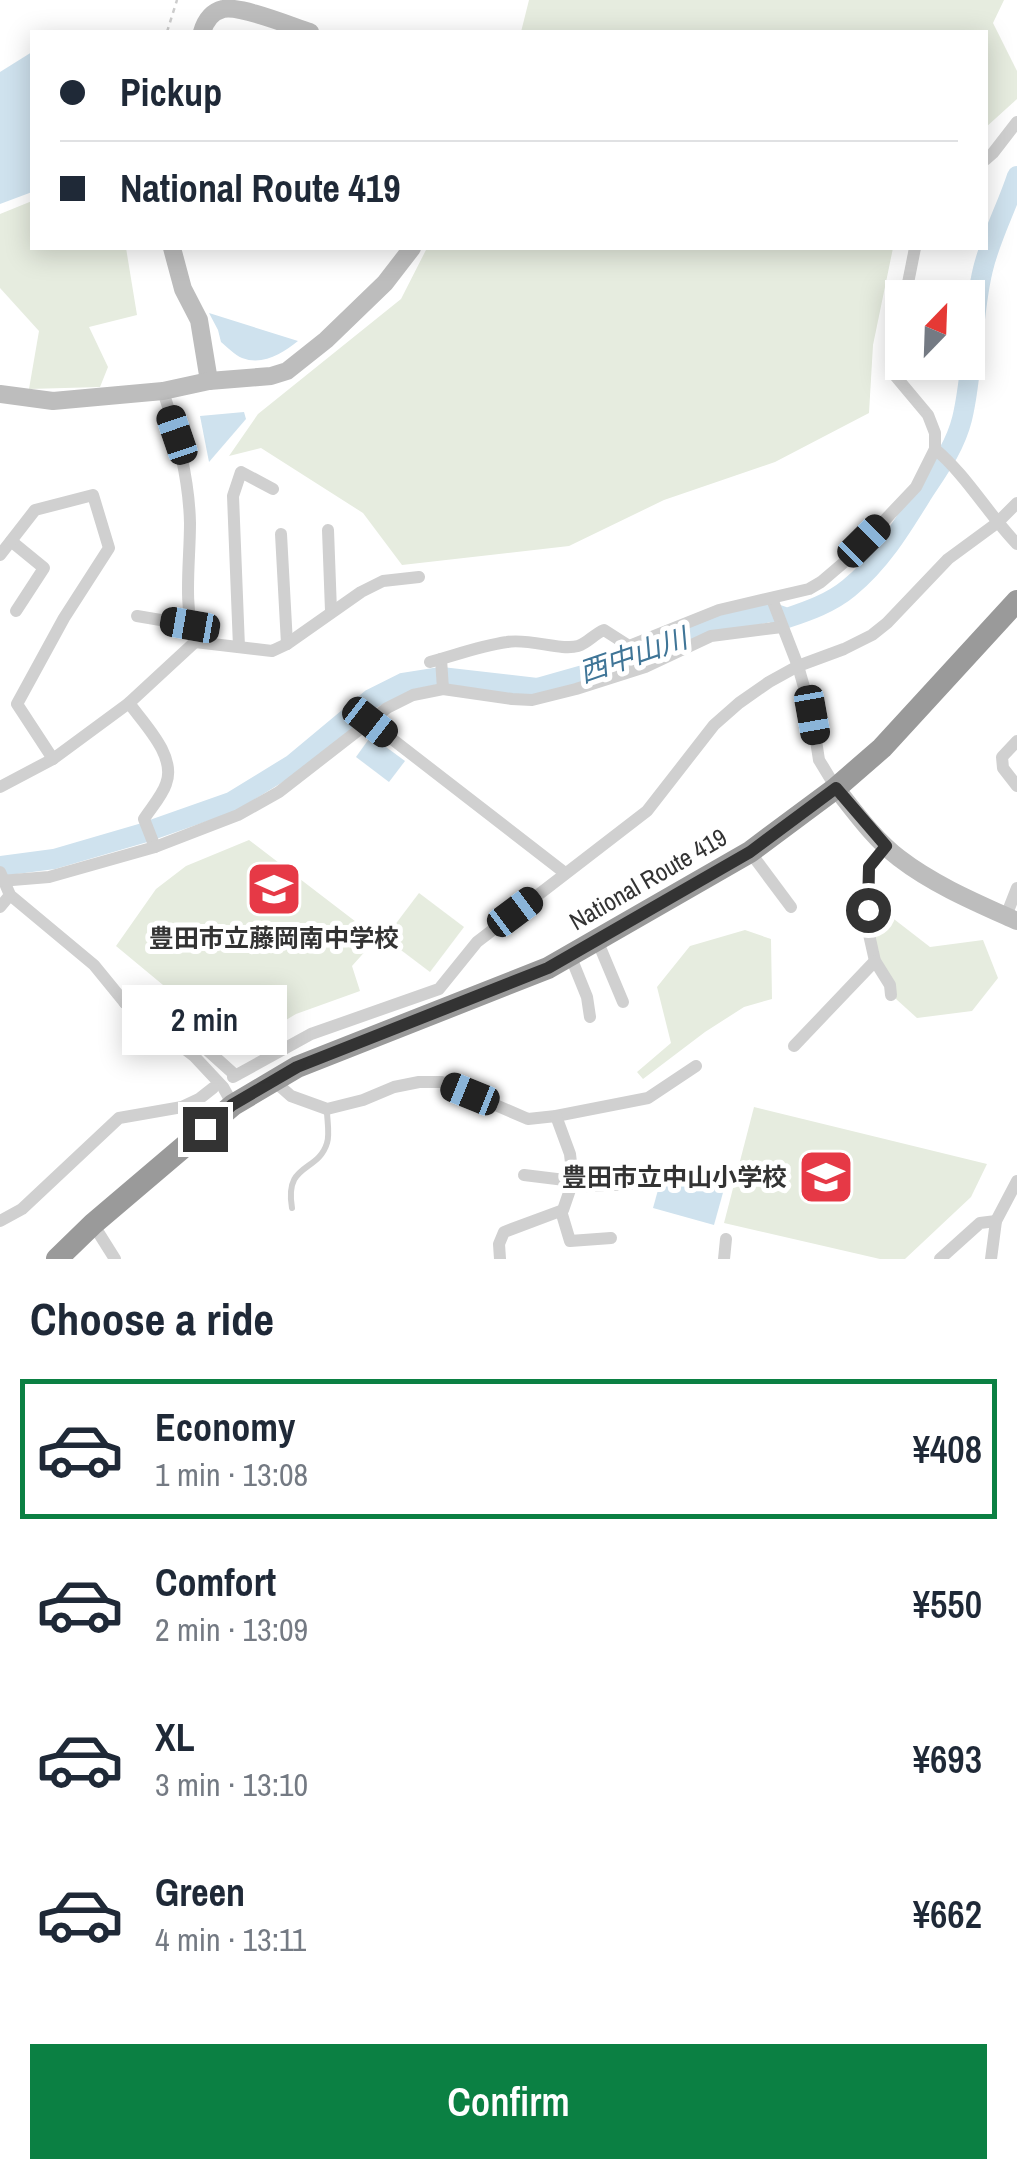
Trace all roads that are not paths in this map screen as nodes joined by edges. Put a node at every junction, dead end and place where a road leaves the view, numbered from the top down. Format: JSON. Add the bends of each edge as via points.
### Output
{"nodes":[{"id":1,"x":203,"y":30,"type":"edge"},
{"id":2,"x":304,"y":30,"type":"edge"},
{"id":3,"x":1017,"y":122,"type":"edge"},
{"id":4,"x":988,"y":158,"type":"edge"},
{"id":5,"x":173,"y":250,"type":"edge"},
{"id":6,"x":410,"y":250,"type":"edge"},
{"id":7,"x":915,"y":250,"type":"edge"},
{"id":8,"x":909,"y":280,"type":"edge"},
{"id":9,"x":899,"y":380,"type":"edge"},
{"id":10,"x":210,"y":381,"type":"junction"},
{"id":11,"x":162,"y":391,"type":"junction"},
{"id":12,"x":0,"y":394,"type":"edge"},
{"id":13,"x":937,"y":450,"type":"junction"},
{"id":14,"x":273,"y":489,"type":"dead end"},
{"id":15,"x":1017,"y":503,"type":"edge"},
{"id":16,"x":997,"y":523,"type":"junction"},
{"id":17,"x":328,"y":530,"type":"dead end"},
{"id":18,"x":281,"y":534,"type":"dead end"},
{"id":19,"x":11,"y":541,"type":"junction"},
{"id":20,"x":1017,"y":544,"type":"edge"},
{"id":21,"x":0,"y":555,"type":"edge"},
{"id":22,"x":419,"y":577,"type":"dead end"},
{"id":23,"x":772,"y":600,"type":"junction"},
{"id":24,"x":1017,"y":601,"type":"edge"},
{"id":25,"x":331,"y":611,"type":"junction"},
{"id":26,"x":16,"y":612,"type":"dead end"},
{"id":27,"x":136,"y":616,"type":"dead end"},
{"id":28,"x":781,"y":624,"type":"junction"},
{"id":29,"x":190,"y":625,"type":"junction"},
{"id":30,"x":195,"y":642,"type":"junction"},
{"id":31,"x":287,"y":644,"type":"junction"},
{"id":32,"x":238,"y":647,"type":"junction"},
{"id":33,"x":798,"y":666,"type":"junction"},
{"id":34,"x":443,"y":686,"type":"junction"},
{"id":35,"x":129,"y":703,"type":"junction"},
{"id":36,"x":370,"y":722,"type":"junction"},
{"id":37,"x":1016,"y":745,"type":"edge"},
{"id":38,"x":53,"y":758,"type":"junction"},
{"id":39,"x":1017,"y":786,"type":"edge"},
{"id":40,"x":0,"y":787,"type":"edge"},
{"id":41,"x":836,"y":788,"type":"junction"},
{"id":42,"x":154,"y":844,"type":"junction"},
{"id":43,"x":886,"y":846,"type":"junction"},
{"id":44,"x":750,"y":852,"type":"junction"},
{"id":45,"x":565,"y":874,"type":"junction"},
{"id":46,"x":1,"y":878,"type":"edge"},
{"id":47,"x":1017,"y":888,"type":"edge"},
{"id":48,"x":10,"y":895,"type":"junction"},
{"id":49,"x":0,"y":907,"type":"edge"},
{"id":50,"x":792,"y":907,"type":"dead end"},
{"id":51,"x":1012,"y":919,"type":"edge"},
{"id":52,"x":596,"y":940,"type":"junction"},
{"id":53,"x":570,"y":955,"type":"junction"},
{"id":54,"x":875,"y":961,"type":"junction"},
{"id":55,"x":891,"y":995,"type":"dead end"},
{"id":56,"x":623,"y":1002,"type":"dead end"},
{"id":57,"x":125,"y":1003,"type":"junction"},
{"id":58,"x":590,"y":1017,"type":"dead end"},
{"id":59,"x":794,"y":1046,"type":"dead end"},
{"id":60,"x":696,"y":1066,"type":"dead end"},
{"id":61,"x":274,"y":1081,"type":"junction"},
{"id":62,"x":213,"y":1088,"type":"dead end"},
{"id":63,"x":232,"y":1105,"type":"junction"},
{"id":64,"x":326,"y":1109,"type":"junction"},
{"id":65,"x":556,"y":1116,"type":"junction"},
{"id":66,"x":524,"y":1175,"type":"dead end"},
{"id":67,"x":1017,"y":1181,"type":"edge"},
{"id":68,"x":572,"y":1184,"type":"junction"},
{"id":69,"x":630,"y":1184,"type":"dead end"},
{"id":70,"x":292,"y":1208,"type":"dead end"},
{"id":71,"x":560,"y":1211,"type":"junction"},
{"id":72,"x":0,"y":1221,"type":"edge"},
{"id":73,"x":996,"y":1222,"type":"junction"},
{"id":74,"x":93,"y":1224,"type":"junction"},
{"id":75,"x":610,"y":1238,"type":"dead end"},
{"id":76,"x":726,"y":1240,"type":"dead end"},
{"id":77,"x":57,"y":1259,"type":"edge"},
{"id":78,"x":115,"y":1259,"type":"edge"},
{"id":79,"x":500,"y":1259,"type":"edge"},
{"id":80,"x":724,"y":1259,"type":"edge"},
{"id":81,"x":940,"y":1259,"type":"edge"},
{"id":82,"x":991,"y":1259,"type":"edge"}],
"edges":[{"from":1,"to":2,"type":"street","via":[[224,8]]},
{"from":3,"to":4,"type":"street"},
{"from":5,"to":10,"type":"street","via":[[199,320]]},
{"from":6,"to":10,"type":"street","via":[[385,283],[287,371]]},
{"from":7,"to":8,"type":"street"},
{"from":9,"to":13,"type":"street","via":[[928,415]]},
{"from":10,"to":11,"type":"street"},
{"from":11,"to":12,"type":"street","via":[[53,401]]},
{"from":11,"to":29,"type":"street","via":[[182,456],[190,522]]},
{"from":13,"to":16,"type":"street"},
{"from":13,"to":23,"type":"street","via":[[916,487],[848,559],[809,589]]},
{"from":14,"to":32,"type":"street","via":[[241,472],[233,496]]},
{"from":15,"to":16,"type":"street"},
{"from":16,"to":20,"type":"street"},
{"from":16,"to":33,"type":"street","via":[[948,559],[872,635]]},
{"from":17,"to":25,"type":"street"},
{"from":18,"to":31,"type":"street"},
{"from":19,"to":21,"type":"street"},
{"from":19,"to":26,"type":"street","via":[[44,568]]},
{"from":19,"to":38,"type":"street","via":[[36,510],[93,495],[109,548],[18,704]]},
{"from":22,"to":25,"type":"street","via":[[383,581]]},
{"from":23,"to":28,"type":"street"},
{"from":23,"to":34,"type":"street","via":[[719,610],[629,646],[604,630],[567,648],[535,641],[477,648],[438,662]]},
{"from":24,"to":41,"type":"highway","name":"National Route 419","via":[[882,748]]},
{"from":25,"to":31,"type":"street"},
{"from":27,"to":29,"type":"street"},
{"from":28,"to":33,"type":"street"},
{"from":28,"to":34,"type":"street","via":[[711,636],[645,667],[532,700]]},
{"from":29,"to":30,"type":"street"},
{"from":30,"to":32,"type":"street"},
{"from":30,"to":35,"type":"street"},
{"from":31,"to":32,"type":"street","via":[[272,651]]},
{"from":33,"to":41,"type":"street","via":[[819,760]]},
{"from":33,"to":45,"type":"street","via":[[739,703],[647,811]]},
{"from":34,"to":36,"type":"street","via":[[413,695]]},
{"from":35,"to":38,"type":"street"},
{"from":35,"to":42,"type":"street","via":[[169,768],[144,819]]},
{"from":36,"to":42,"type":"street","via":[[279,792],[238,815]]},
{"from":36,"to":45,"type":"street"},
{"from":37,"to":39,"type":"street","via":[[1002,757]]},
{"from":38,"to":40,"type":"street"},
{"from":41,"to":43,"type":"street"},
{"from":41,"to":44,"type":"highway","name":"National Route 419"},
{"from":42,"to":46,"type":"street","via":[[49,878]]},
{"from":43,"to":51,"type":"street","via":[[946,888]]},
{"from":43,"to":54,"type":"street","via":[[869,867],[868,930]]},
{"from":44,"to":50,"type":"street"},
{"from":44,"to":52,"type":"highway","name":"National Route 419"},
{"from":45,"to":57,"type":"street","via":[[476,942],[433,993],[312,1034],[234,1076],[137,997]]},
{"from":46,"to":48,"type":"street"},
{"from":47,"to":51,"type":"street"},
{"from":48,"to":49,"type":"street"},
{"from":48,"to":57,"type":"street","via":[[94,966]]},
{"from":52,"to":53,"type":"highway","name":"National Route 419"},
{"from":52,"to":56,"type":"street"},
{"from":53,"to":58,"type":"street"},
{"from":53,"to":61,"type":"highway","name":"National Route 419"},
{"from":54,"to":55,"type":"street"},
{"from":54,"to":59,"type":"street"},
{"from":57,"to":63,"type":"street","via":[[194,1056]]},
{"from":60,"to":65,"type":"street","via":[[648,1098]]},
{"from":61,"to":63,"type":"highway","name":"National Route 419"},
{"from":61,"to":64,"type":"street","via":[[290,1096]]},
{"from":62,"to":72,"type":"street","via":[[182,1107],[120,1118],[22,1209]]},
{"from":63,"to":74,"type":"highway","name":"National Route 419"},
{"from":64,"to":65,"type":"street","via":[[394,1087],[442,1082],[528,1119]]},
{"from":64,"to":70,"type":"lane","via":[[328,1142],[298,1172]]},
{"from":65,"to":68,"type":"street"},
{"from":66,"to":68,"type":"street"},
{"from":67,"to":73,"type":"street"},
{"from":68,"to":69,"type":"street"},
{"from":68,"to":71,"type":"street"},
{"from":71,"to":75,"type":"street","via":[[570,1241]]},
{"from":71,"to":79,"type":"street","via":[[504,1232]]},
{"from":73,"to":81,"type":"street","via":[[980,1223]]},
{"from":73,"to":82,"type":"street"},
{"from":74,"to":77,"type":"highway","name":"National Route 419"},
{"from":74,"to":78,"type":"street"},
{"from":76,"to":80,"type":"street"}]}
